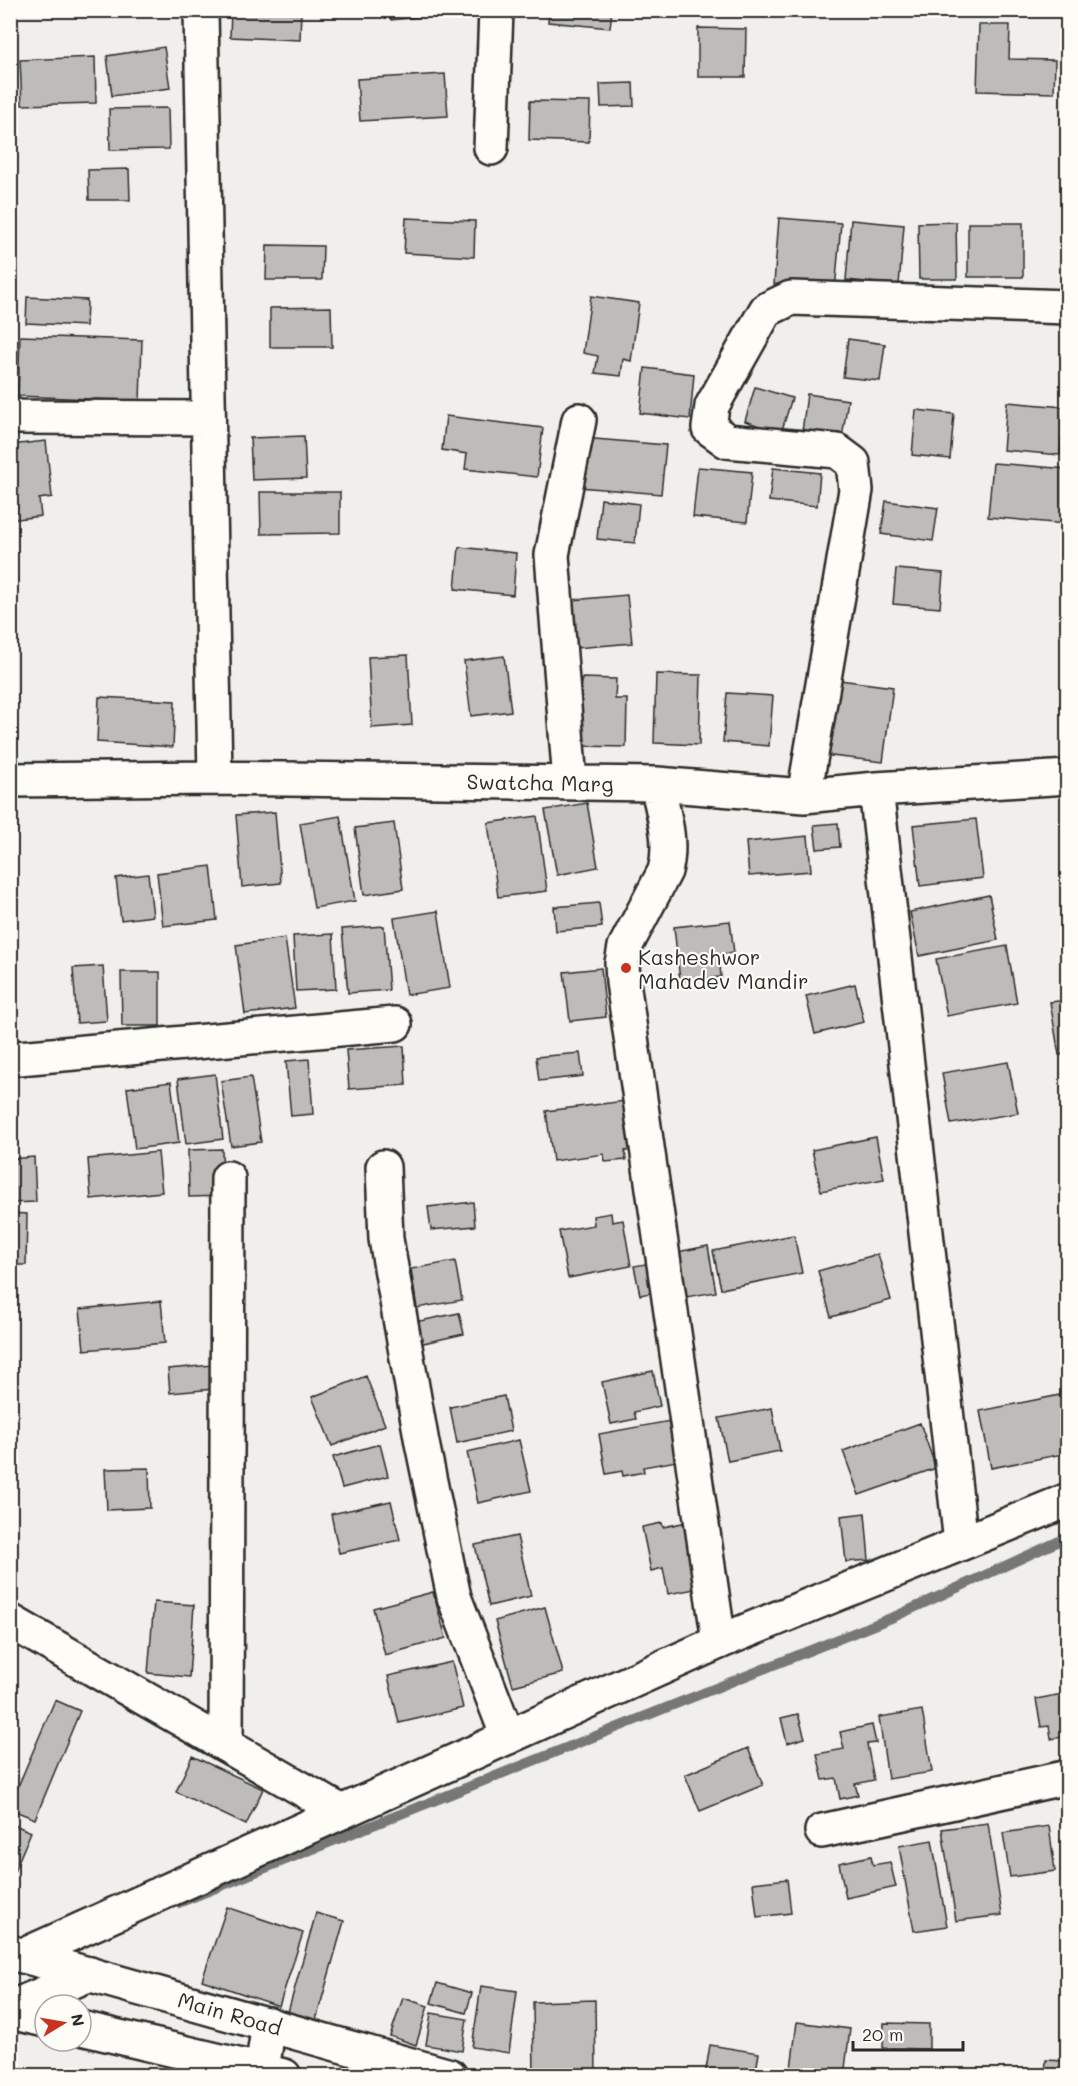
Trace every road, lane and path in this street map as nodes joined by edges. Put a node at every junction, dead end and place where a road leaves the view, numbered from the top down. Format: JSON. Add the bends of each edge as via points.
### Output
{"nodes":[{"id":1,"x":201,"y":10,"type":"edge"},
{"id":2,"x":496,"y":10,"type":"edge"},
{"id":3,"x":491,"y":148,"type":"dead end"},
{"id":4,"x":1068,"y":307,"type":"edge"},
{"id":5,"x":10,"y":414,"type":"edge"},
{"id":6,"x":208,"y":418,"type":"junction"},
{"id":7,"x":579,"y":420,"type":"dead end"},
{"id":8,"x":1068,"y":777,"type":"edge"},
{"id":9,"x":215,"y":778,"type":"junction"},
{"id":10,"x":10,"y":780,"type":"edge"},
{"id":11,"x":570,"y":782,"type":"junction"},
{"id":12,"x":657,"y":784,"type":"junction"},
{"id":13,"x":876,"y":789,"type":"junction"},
{"id":14,"x":804,"y":796,"type":"junction"},
{"id":15,"x":395,"y":1024,"type":"dead end"},
{"id":16,"x":10,"y":1057,"type":"edge"},
{"id":17,"x":383,"y":1167,"type":"dead end"},
{"id":18,"x":228,"y":1178,"type":"dead end"},
{"id":19,"x":1068,"y":1500,"type":"edge"},
{"id":20,"x":961,"y":1544,"type":"junction"},
{"id":21,"x":10,"y":1621,"type":"edge"},
{"id":22,"x":719,"y":1642,"type":"junction"},
{"id":23,"x":508,"y":1737,"type":"junction"},
{"id":24,"x":226,"y":1745,"type":"junction"},
{"id":25,"x":1068,"y":1777,"type":"edge"},
{"id":26,"x":342,"y":1812,"type":"junction"},
{"id":27,"x":822,"y":1831,"type":"dead end"},
{"id":28,"x":16,"y":1954,"type":"edge"},
{"id":29,"x":90,"y":1974,"type":"junction"},
{"id":30,"x":10,"y":2010,"type":"edge"},
{"id":31,"x":33,"y":2017,"type":"edge"},
{"id":32,"x":268,"y":2024,"type":"junction"},
{"id":33,"x":93,"y":2031,"type":"edge"},
{"id":34,"x":269,"y":2073,"type":"edge"},
{"id":35,"x":450,"y":2076,"type":"edge"}],
"edges":[{"from":1,"to":6,"type":"street"},
{"from":2,"to":3,"type":"street"},
{"from":4,"to":14,"type":"street","via":[[791,298],[766,310],[712,406],[709,428],[727,441],[837,451],[853,463],[855,489]]},
{"from":5,"to":6,"type":"street"},
{"from":6,"to":9,"type":"street"},
{"from":7,"to":11,"type":"street","via":[[552,555]]},
{"from":8,"to":13,"type":"street","name":"Swatcha Marg"},
{"from":9,"to":10,"type":"street","name":"Swatcha Marg"},
{"from":9,"to":11,"type":"street","name":"Swatcha Marg"},
{"from":11,"to":12,"type":"street","name":"Swatcha Marg"},
{"from":12,"to":14,"type":"street","name":"Swatcha Marg"},
{"from":12,"to":22,"type":"street","via":[[669,858],[625,947],[623,982]]},
{"from":13,"to":14,"type":"street","name":"Swatcha Marg"},
{"from":13,"to":20,"type":"street"},
{"from":15,"to":16,"type":"street"},
{"from":17,"to":23,"type":"street","via":[[386,1239],[454,1598]]},
{"from":18,"to":24,"type":"street"},
{"from":19,"to":20,"type":"street"},
{"from":20,"to":22,"type":"street"},
{"from":21,"to":24,"type":"street"},
{"from":22,"to":23,"type":"street"},
{"from":23,"to":26,"type":"street"},
{"from":24,"to":26,"type":"street"},
{"from":25,"to":27,"type":"street"},
{"from":26,"to":28,"type":"street"},
{"from":28,"to":29,"type":"street","name":"Main Road"},
{"from":29,"to":30,"type":"street"},
{"from":29,"to":32,"type":"street","name":"Main Road"},
{"from":30,"to":31,"type":"street"},
{"from":32,"to":34,"type":"street"},
{"from":32,"to":35,"type":"street","name":"Main Road"},
{"from":33,"to":34,"type":"street"}]}
